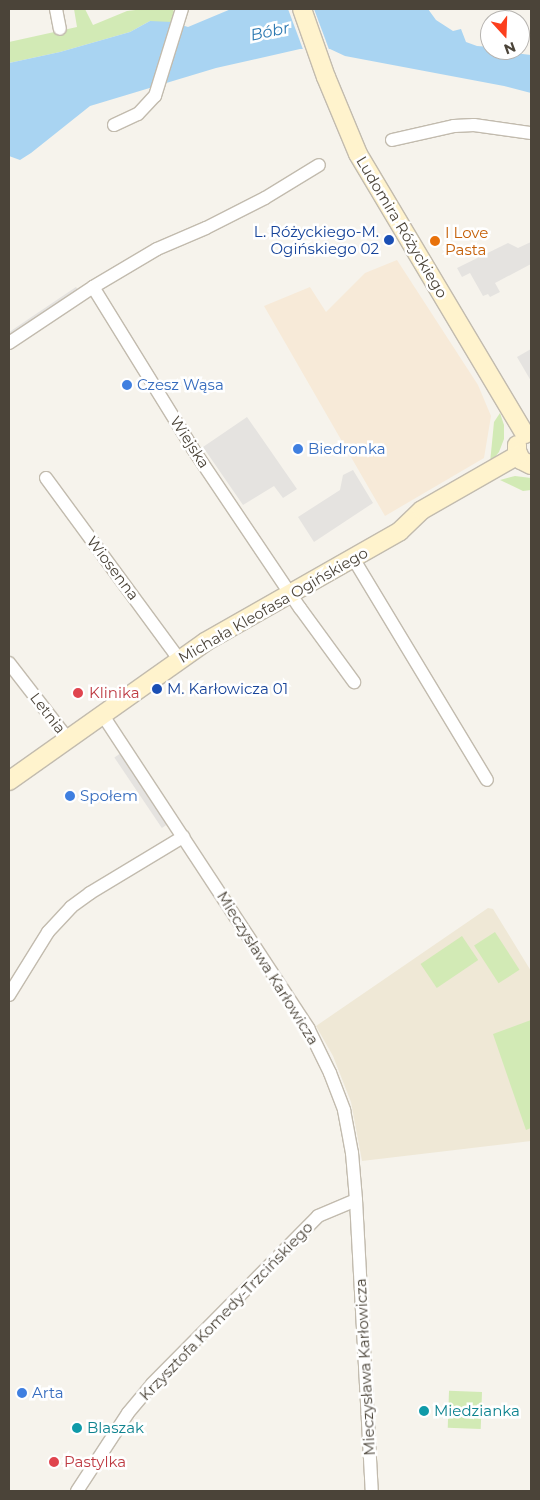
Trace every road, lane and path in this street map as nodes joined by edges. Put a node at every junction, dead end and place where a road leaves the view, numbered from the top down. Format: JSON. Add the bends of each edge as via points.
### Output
{"nodes":[{"id":1,"x":56,"y":9,"type":"edge"},
{"id":2,"x":302,"y":9,"type":"edge"},
{"id":3,"x":181,"y":13,"type":"edge"},
{"id":4,"x":60,"y":29,"type":"dead end"},
{"id":5,"x":114,"y":125,"type":"dead end"},
{"id":6,"x":531,"y":133,"type":"edge"},
{"id":7,"x":392,"y":140,"type":"dead end"},
{"id":8,"x":319,"y":165,"type":"dead end"},
{"id":9,"x":93,"y":287,"type":"junction"},
{"id":10,"x":9,"y":343,"type":"edge"},
{"id":11,"x":528,"y":433,"type":"edge"},
{"id":12,"x":525,"y":460,"type":"edge"},
{"id":13,"x":46,"y":478,"type":"dead end"},
{"id":14,"x":353,"y":558,"type":"junction"},
{"id":15,"x":291,"y":594,"type":"junction"},
{"id":16,"x":179,"y":659,"type":"junction"},
{"id":17,"x":9,"y":663,"type":"edge"},
{"id":18,"x":354,"y":682,"type":"dead end"},
{"id":19,"x":102,"y":714,"type":"junction"},
{"id":20,"x":68,"y":738,"type":"junction"},
{"id":21,"x":487,"y":780,"type":"dead end"},
{"id":22,"x":9,"y":781,"type":"edge"},
{"id":23,"x":183,"y":837,"type":"junction"},
{"id":24,"x":9,"y":995,"type":"edge"},
{"id":25,"x":356,"y":1200,"type":"junction"},
{"id":26,"x":77,"y":1491,"type":"edge"},
{"id":27,"x":372,"y":1491,"type":"edge"}],
"edges":[{"from":1,"to":4,"type":"street"},
{"from":2,"to":11,"type":"street","name":"Ludomira Różyckiego","via":[[351,139],[376,186]]},
{"from":3,"to":5,"type":"street","via":[[155,96],[138,114]]},
{"from":6,"to":7,"type":"street","via":[[467,126]]},
{"from":8,"to":9,"type":"street","via":[[237,212],[157,248]]},
{"from":9,"to":10,"type":"street"},
{"from":9,"to":15,"type":"street","name":"Wiejska","via":[[193,449]]},
{"from":11,"to":12,"type":"street","via":[[518,443]]},
{"from":12,"to":14,"type":"street","name":"Michała Kleofasa Ogińskiego","via":[[422,510],[400,531]]},
{"from":13,"to":16,"type":"street","name":"Wiosenna"},
{"from":14,"to":15,"type":"street","name":"Michała Kleofasa Ogińskiego"},
{"from":14,"to":21,"type":"street"},
{"from":15,"to":16,"type":"street","name":"Michała Kleofasa Ogińskiego"},
{"from":15,"to":18,"type":"street","name":"Wiejska"},
{"from":16,"to":19,"type":"street","name":"Michała Kleofasa Ogińskiego"},
{"from":17,"to":20,"type":"street","name":"Letnia"},
{"from":19,"to":20,"type":"street","name":"Michała Kleofasa Ogińskiego"},
{"from":19,"to":23,"type":"street","name":"Mieczysława Karłowicza"},
{"from":20,"to":22,"type":"street","name":"Michała Kleofasa Ogińskiego"},
{"from":23,"to":24,"type":"street","via":[[90,892],[71,907],[48,932]]},
{"from":23,"to":25,"type":"street","name":"Mieczysława Karłowicza","via":[[319,1050],[344,1110]]},
{"from":25,"to":26,"type":"street","name":"Krzysztofa Komedy-Trzcińskiego","via":[[318,1216],[152,1384],[128,1413]]},
{"from":25,"to":27,"type":"street","name":"Mieczysława Karłowicza"}]}
